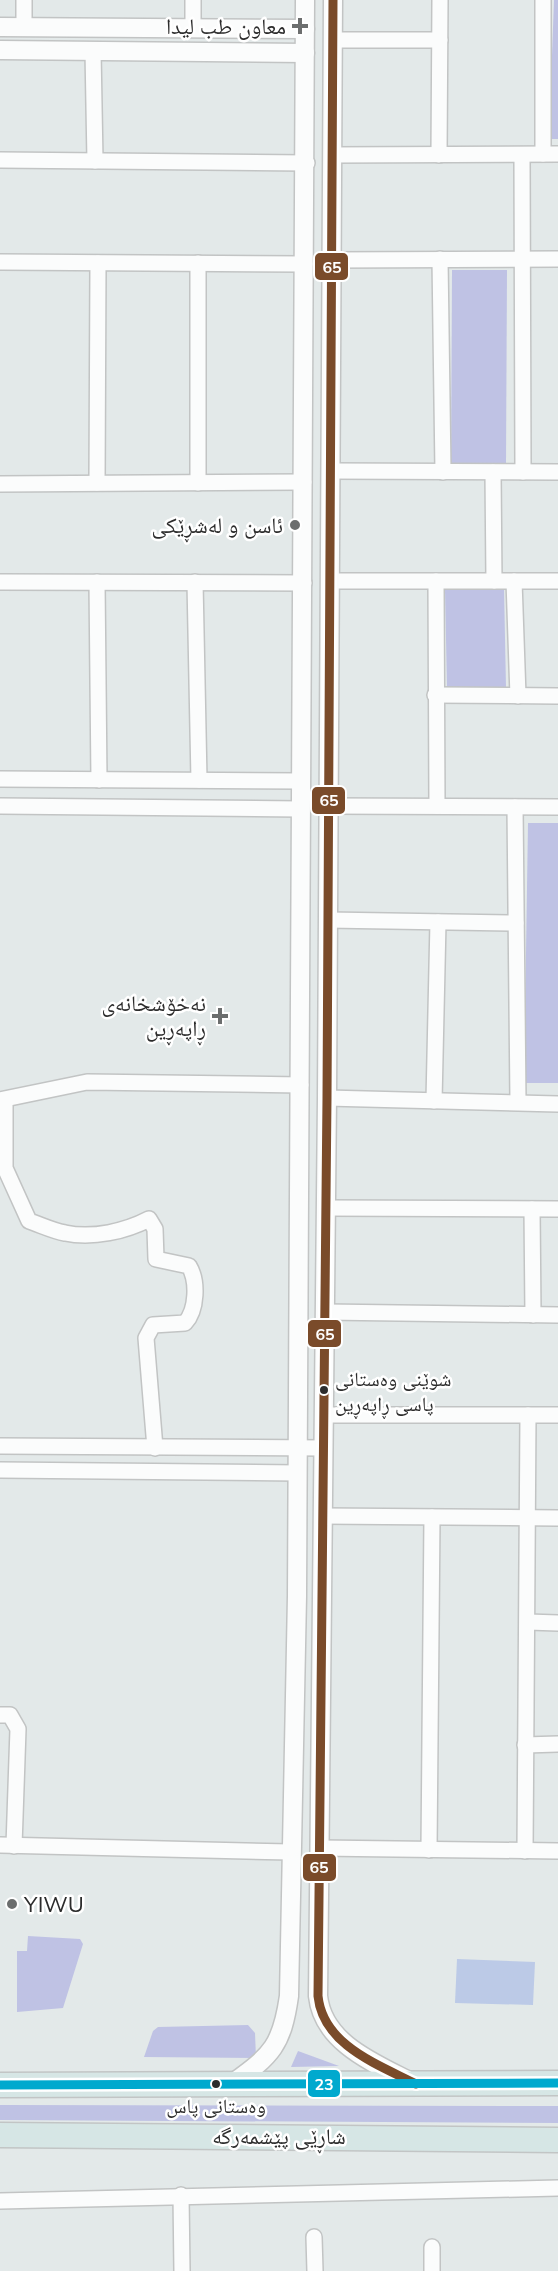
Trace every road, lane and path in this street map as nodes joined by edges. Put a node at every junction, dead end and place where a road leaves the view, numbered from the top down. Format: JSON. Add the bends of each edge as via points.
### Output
{"nodes":[{"id":1,"x":24,"y":0,"type":"edge"},
{"id":2,"x":193,"y":0,"type":"edge"},
{"id":3,"x":305,"y":0,"type":"edge"},
{"id":4,"x":333,"y":0,"type":"edge"},
{"id":5,"x":440,"y":0,"type":"edge"},
{"id":6,"x":543,"y":0,"type":"edge"},
{"id":7,"x":0,"y":27,"type":"edge"},
{"id":8,"x":24,"y":27,"type":"junction"},
{"id":9,"x":193,"y":28,"type":"junction"},
{"id":10,"x":305,"y":29,"type":"junction"},
{"id":11,"x":333,"y":40,"type":"junction"},
{"id":12,"x":440,"y":40,"type":"junction"},
{"id":13,"x":0,"y":50,"type":"edge"},
{"id":14,"x":93,"y":51,"type":"junction"},
{"id":15,"x":305,"y":53,"type":"junction"},
{"id":16,"x":550,"y":154,"type":"edge"},
{"id":17,"x":332,"y":155,"type":"junction"},
{"id":18,"x":439,"y":155,"type":"junction"},
{"id":19,"x":522,"y":155,"type":"junction"},
{"id":20,"x":0,"y":160,"type":"edge"},
{"id":21,"x":95,"y":161,"type":"junction"},
{"id":22,"x":307,"y":163,"type":"junction"},
{"id":23,"x":440,"y":259,"type":"junction"},
{"id":24,"x":520,"y":259,"type":"junction"},
{"id":25,"x":558,"y":259,"type":"edge"},
{"id":26,"x":332,"y":260,"type":"junction"},
{"id":27,"x":0,"y":262,"type":"edge"},
{"id":28,"x":98,"y":263,"type":"junction"},
{"id":29,"x":198,"y":263,"type":"junction"},
{"id":30,"x":305,"y":264,"type":"junction"},
{"id":31,"x":305,"y":325,"type":"junction"},
{"id":32,"x":332,"y":325,"type":"junction"},
{"id":33,"x":331,"y":471,"type":"junction"},
{"id":34,"x":443,"y":472,"type":"junction"},
{"id":35,"x":493,"y":472,"type":"junction"},
{"id":36,"x":523,"y":472,"type":"junction"},
{"id":37,"x":558,"y":472,"type":"edge"},
{"id":38,"x":304,"y":482,"type":"junction"},
{"id":39,"x":97,"y":483,"type":"junction"},
{"id":40,"x":198,"y":483,"type":"junction"},
{"id":41,"x":0,"y":484,"type":"edge"},
{"id":42,"x":330,"y":581,"type":"junction"},
{"id":43,"x":436,"y":581,"type":"junction"},
{"id":44,"x":494,"y":581,"type":"junction"},
{"id":45,"x":514,"y":581,"type":"junction"},
{"id":46,"x":558,"y":581,"type":"edge"},
{"id":47,"x":0,"y":582,"type":"edge"},
{"id":48,"x":97,"y":582,"type":"junction"},
{"id":49,"x":195,"y":582,"type":"junction"},
{"id":50,"x":304,"y":583,"type":"junction"},
{"id":51,"x":435,"y":695,"type":"junction"},
{"id":52,"x":518,"y":696,"type":"junction"},
{"id":53,"x":558,"y":696,"type":"edge"},
{"id":54,"x":0,"y":779,"type":"edge"},
{"id":55,"x":99,"y":780,"type":"junction"},
{"id":56,"x":199,"y":780,"type":"junction"},
{"id":57,"x":301,"y":781,"type":"junction"},
{"id":58,"x":0,"y":806,"type":"edge"},
{"id":59,"x":329,"y":806,"type":"junction"},
{"id":60,"x":437,"y":806,"type":"junction"},
{"id":61,"x":515,"y":807,"type":"junction"},
{"id":62,"x":558,"y":807,"type":"edge"},
{"id":63,"x":300,"y":809,"type":"junction"},
{"id":64,"x":328,"y":920,"type":"junction"},
{"id":65,"x":438,"y":922,"type":"junction"},
{"id":66,"x":516,"y":923,"type":"junction"},
{"id":67,"x":301,"y":1085,"type":"junction"},
{"id":68,"x":327,"y":1098,"type":"junction"},
{"id":69,"x":2,"y":1101,"type":"edge"},
{"id":70,"x":434,"y":1101,"type":"junction"},
{"id":71,"x":518,"y":1102,"type":"junction"},
{"id":72,"x":558,"y":1104,"type":"edge"},
{"id":73,"x":326,"y":1208,"type":"junction"},
{"id":74,"x":532,"y":1209,"type":"junction"},
{"id":75,"x":558,"y":1209,"type":"edge"},
{"id":76,"x":325,"y":1312,"type":"junction"},
{"id":77,"x":533,"y":1315,"type":"junction"},
{"id":78,"x":558,"y":1315,"type":"edge"},
{"id":79,"x":323,"y":1414,"type":"junction"},
{"id":80,"x":528,"y":1415,"type":"junction"},
{"id":81,"x":558,"y":1416,"type":"edge"},
{"id":82,"x":0,"y":1446,"type":"edge"},
{"id":83,"x":79,"y":1446,"type":"junction"},
{"id":84,"x":155,"y":1448,"type":"junction"},
{"id":85,"x":298,"y":1448,"type":"junction"},
{"id":86,"x":324,"y":1448,"type":"junction"},
{"id":87,"x":0,"y":1470,"type":"edge"},
{"id":88,"x":79,"y":1470,"type":"junction"},
{"id":89,"x":298,"y":1473,"type":"junction"},
{"id":90,"x":323,"y":1516,"type":"junction"},
{"id":91,"x":432,"y":1517,"type":"junction"},
{"id":92,"x":527,"y":1518,"type":"junction"},
{"id":93,"x":558,"y":1518,"type":"edge"},
{"id":94,"x":528,"y":1622,"type":"junction"},
{"id":95,"x":558,"y":1623,"type":"edge"},
{"id":96,"x":296,"y":1642,"type":"junction"},
{"id":97,"x":323,"y":1642,"type":"junction"},
{"id":98,"x":0,"y":1715,"type":"edge"},
{"id":99,"x":558,"y":1744,"type":"edge"},
{"id":100,"x":525,"y":1745,"type":"junction"},
{"id":101,"x":7,"y":1845,"type":"edge"},
{"id":102,"x":320,"y":1848,"type":"junction"},
{"id":103,"x":429,"y":1850,"type":"junction"},
{"id":104,"x":525,"y":1851,"type":"junction"},
{"id":105,"x":558,"y":1851,"type":"edge"},
{"id":106,"x":290,"y":1852,"type":"junction"},
{"id":107,"x":233,"y":2083,"type":"junction"},
{"id":108,"x":558,"y":2083,"type":"edge"},
{"id":109,"x":416,"y":2084,"type":"junction"},
{"id":110,"x":0,"y":2085,"type":"edge"},
{"id":111,"x":0,"y":2135,"type":"edge"},
{"id":112,"x":558,"y":2139,"type":"edge"},
{"id":113,"x":558,"y":2188,"type":"edge"},
{"id":114,"x":181,"y":2196,"type":"junction"},
{"id":115,"x":0,"y":2201,"type":"edge"},
{"id":116,"x":314,"y":2237,"type":"dead end"},
{"id":117,"x":432,"y":2247,"type":"dead end"},
{"id":118,"x":182,"y":2271,"type":"edge"},
{"id":119,"x":315,"y":2271,"type":"edge"},
{"id":120,"x":432,"y":2271,"type":"edge"}],
"edges":[{"from":1,"to":8,"type":"street"},
{"from":2,"to":9,"type":"street"},
{"from":3,"to":10,"type":"street"},
{"from":4,"to":11,"type":"street"},
{"from":5,"to":12,"type":"street"},
{"from":6,"to":16,"type":"street"},
{"from":7,"to":8,"type":"street"},
{"from":8,"to":9,"type":"street"},
{"from":9,"to":10,"type":"street"},
{"from":10,"to":15,"type":"street"},
{"from":11,"to":12,"type":"street"},
{"from":11,"to":17,"type":"street"},
{"from":12,"to":18,"type":"street"},
{"from":13,"to":14,"type":"street"},
{"from":14,"to":15,"type":"street"},
{"from":14,"to":21,"type":"street"},
{"from":15,"to":22,"type":"street"},
{"from":16,"to":19,"type":"street"},
{"from":17,"to":18,"type":"street"},
{"from":17,"to":26,"type":"street"},
{"from":18,"to":19,"type":"street"},
{"from":19,"to":24,"type":"street"},
{"from":20,"to":21,"type":"street"},
{"from":21,"to":22,"type":"street"},
{"from":22,"to":30,"type":"street"},
{"from":23,"to":24,"type":"street"},
{"from":23,"to":26,"type":"street"},
{"from":23,"to":34,"type":"street"},
{"from":24,"to":25,"type":"street"},
{"from":24,"to":36,"type":"street"},
{"from":26,"to":32,"type":"street"},
{"from":27,"to":28,"type":"street"},
{"from":28,"to":29,"type":"street"},
{"from":28,"to":39,"type":"street"},
{"from":29,"to":30,"type":"street"},
{"from":29,"to":40,"type":"street"},
{"from":30,"to":31,"type":"street"},
{"from":31,"to":32,"type":"street"},
{"from":31,"to":38,"type":"street"},
{"from":32,"to":33,"type":"street"},
{"from":33,"to":34,"type":"street"},
{"from":33,"to":42,"type":"street"},
{"from":34,"to":35,"type":"street"},
{"from":35,"to":36,"type":"street"},
{"from":35,"to":44,"type":"street"},
{"from":36,"to":37,"type":"street"},
{"from":38,"to":40,"type":"street"},
{"from":38,"to":50,"type":"street"},
{"from":39,"to":40,"type":"street"},
{"from":39,"to":41,"type":"street"},
{"from":42,"to":43,"type":"street"},
{"from":42,"to":59,"type":"street"},
{"from":43,"to":44,"type":"street"},
{"from":43,"to":51,"type":"street"},
{"from":44,"to":45,"type":"street"},
{"from":45,"to":46,"type":"street"},
{"from":45,"to":52,"type":"street"},
{"from":47,"to":48,"type":"street"},
{"from":48,"to":49,"type":"street"},
{"from":48,"to":55,"type":"street"},
{"from":49,"to":50,"type":"street"},
{"from":49,"to":56,"type":"street"},
{"from":50,"to":57,"type":"street"},
{"from":51,"to":52,"type":"street"},
{"from":51,"to":60,"type":"street"},
{"from":52,"to":53,"type":"street"},
{"from":54,"to":55,"type":"street"},
{"from":55,"to":56,"type":"street"},
{"from":56,"to":57,"type":"street"},
{"from":57,"to":63,"type":"street"},
{"from":58,"to":63,"type":"street"},
{"from":59,"to":60,"type":"street"},
{"from":59,"to":64,"type":"street"},
{"from":60,"to":61,"type":"street"},
{"from":61,"to":62,"type":"street"},
{"from":61,"to":66,"type":"street"},
{"from":63,"to":67,"type":"street"},
{"from":64,"to":65,"type":"street"},
{"from":64,"to":68,"type":"street"},
{"from":65,"to":66,"type":"street"},
{"from":65,"to":70,"type":"street"},
{"from":66,"to":71,"type":"street"},
{"from":67,"to":69,"type":"street","via":[[87,1082]]},
{"from":67,"to":85,"type":"street"},
{"from":68,"to":70,"type":"street"},
{"from":68,"to":73,"type":"street"},
{"from":69,"to":84,"type":"street","via":[[5,1168],[29,1221],[66,1234],[95,1234],[130,1229],[150,1219],[155,1229],[156,1259],[189,1266],[195,1276],[192,1315],[185,1323],[153,1325],[146,1338]]},
{"from":70,"to":71,"type":"street"},
{"from":71,"to":72,"type":"street"},
{"from":73,"to":74,"type":"street"},
{"from":73,"to":76,"type":"street"},
{"from":74,"to":75,"type":"street"},
{"from":74,"to":77,"type":"street"},
{"from":76,"to":77,"type":"street"},
{"from":76,"to":79,"type":"street"},
{"from":77,"to":78,"type":"street"},
{"from":79,"to":80,"type":"street"},
{"from":79,"to":86,"type":"street"},
{"from":80,"to":81,"type":"street"},
{"from":80,"to":92,"type":"street"},
{"from":82,"to":83,"type":"street"},
{"from":83,"to":84,"type":"street"},
{"from":83,"to":88,"type":"street"},
{"from":84,"to":85,"type":"street"},
{"from":85,"to":86,"type":"street"},
{"from":85,"to":89,"type":"street"},
{"from":86,"to":90,"type":"street"},
{"from":87,"to":88,"type":"street"},
{"from":88,"to":89,"type":"street"},
{"from":89,"to":96,"type":"street"},
{"from":90,"to":91,"type":"street"},
{"from":90,"to":97,"type":"street"},
{"from":91,"to":92,"type":"street"},
{"from":91,"to":103,"type":"street"},
{"from":92,"to":93,"type":"street"},
{"from":92,"to":94,"type":"street"},
{"from":94,"to":95,"type":"street"},
{"from":94,"to":100,"type":"street"},
{"from":96,"to":97,"type":"street"},
{"from":96,"to":106,"type":"street"},
{"from":97,"to":102,"type":"street"},
{"from":98,"to":101,"type":"street","via":[[10,1715],[18,1729]]},
{"from":99,"to":100,"type":"street"},
{"from":100,"to":104,"type":"street"},
{"from":101,"to":106,"type":"street"},
{"from":102,"to":103,"type":"street"},
{"from":102,"to":109,"type":"street","via":[[318,1996],[323,2016],[350,2048]]},
{"from":103,"to":104,"type":"street"},
{"from":104,"to":105,"type":"street"},
{"from":106,"to":107,"type":"street","via":[[289,1996],[283,2025],[271,2054]]},
{"from":107,"to":109,"type":"highway"},
{"from":107,"to":110,"type":"highway"},
{"from":108,"to":109,"type":"highway"},
{"from":111,"to":112,"type":"highway","name":"شاڕێی پێشمەرگە"},
{"from":113,"to":114,"type":"street"},
{"from":114,"to":115,"type":"street"},
{"from":114,"to":118,"type":"street"},
{"from":116,"to":119,"type":"street"},
{"from":117,"to":120,"type":"street"}]}
